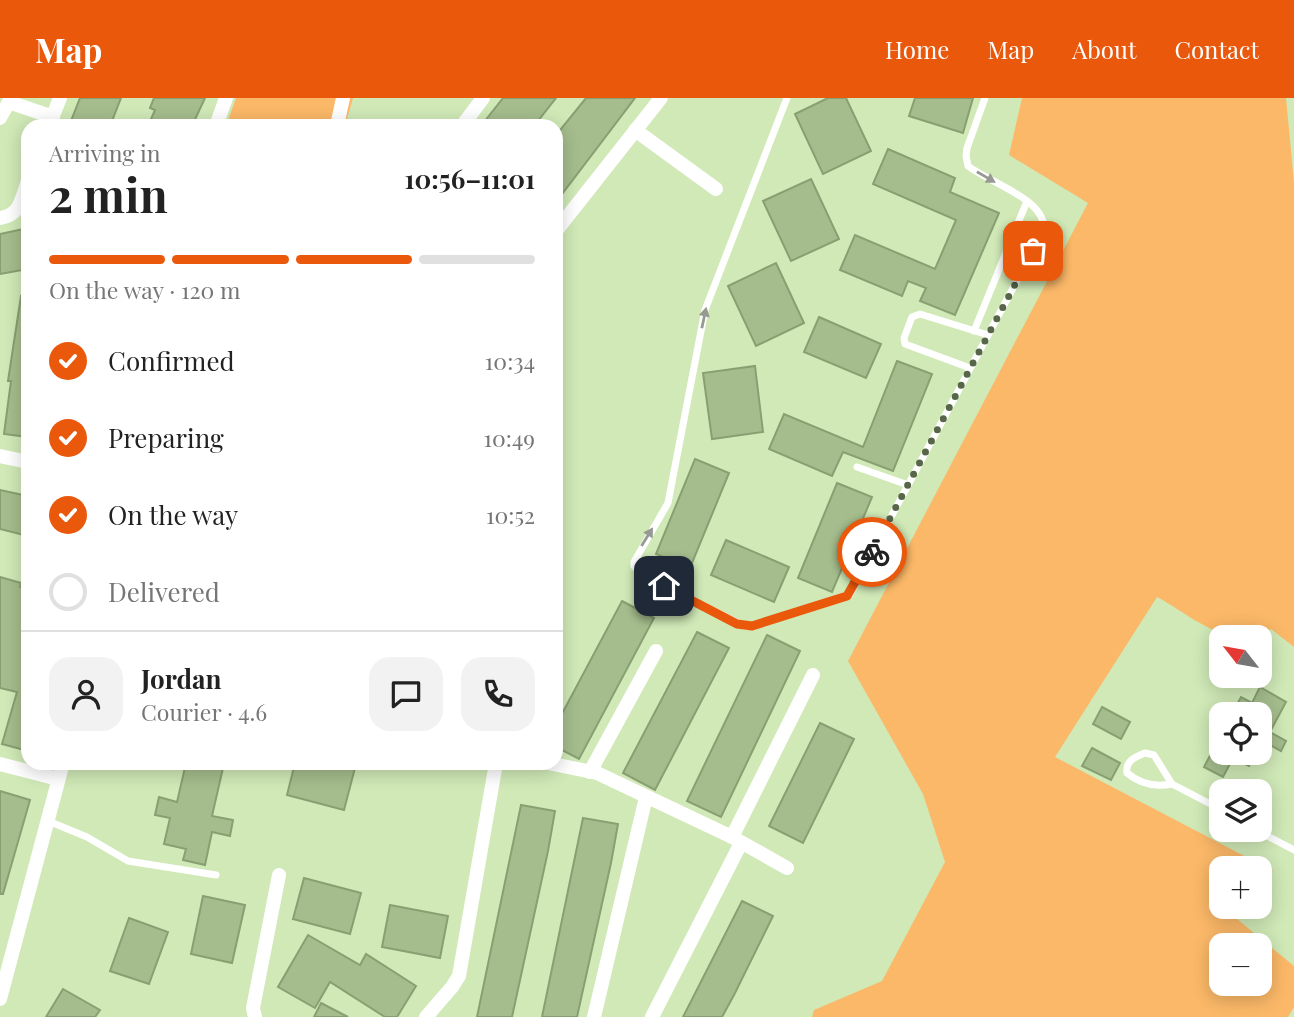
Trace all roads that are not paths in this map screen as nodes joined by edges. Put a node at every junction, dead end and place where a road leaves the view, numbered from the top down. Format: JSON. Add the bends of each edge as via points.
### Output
{"nodes":[{"id":1,"x":60,"y":98,"type":"edge"},
{"id":2,"x":226,"y":98,"type":"edge"},
{"id":3,"x":343,"y":98,"type":"edge"},
{"id":4,"x":484,"y":98,"type":"edge"},
{"id":5,"x":661,"y":98,"type":"edge"},
{"id":6,"x":787,"y":98,"type":"edge"},
{"id":7,"x":985,"y":98,"type":"edge"},
{"id":8,"x":10,"y":100,"type":"edge"},
{"id":9,"x":0,"y":118,"type":"edge"},
{"id":10,"x":47,"y":119,"type":"edge"},
{"id":11,"x":52,"y":119,"type":"edge"},
{"id":12,"x":218,"y":119,"type":"edge"},
{"id":13,"x":338,"y":119,"type":"edge"},
{"id":14,"x":468,"y":119,"type":"edge"},
{"id":15,"x":635,"y":130,"type":"junction"},
{"id":16,"x":716,"y":189,"type":"dead end"},
{"id":17,"x":21,"y":199,"type":"edge"},
{"id":18,"x":1027,"y":201,"type":"junction"},
{"id":19,"x":0,"y":218,"type":"edge"},
{"id":20,"x":563,"y":222,"type":"edge"},
{"id":21,"x":974,"y":331,"type":"junction"},
{"id":22,"x":988,"y":335,"type":"junction"},
{"id":23,"x":970,"y":368,"type":"junction"},
{"id":24,"x":0,"y":456,"type":"edge"},
{"id":25,"x":21,"y":460,"type":"edge"},
{"id":26,"x":857,"y":467,"type":"dead end"},
{"id":27,"x":908,"y":485,"type":"junction"},
{"id":28,"x":656,"y":651,"type":"dead end"},
{"id":29,"x":813,"y":676,"type":"dead end"},
{"id":30,"x":0,"y":764,"type":"edge"},
{"id":31,"x":563,"y":766,"type":"edge"},
{"id":32,"x":21,"y":769,"type":"edge"},
{"id":33,"x":23,"y":770,"type":"edge"},
{"id":34,"x":61,"y":770,"type":"edge"},
{"id":35,"x":495,"y":770,"type":"edge"},
{"id":36,"x":590,"y":772,"type":"junction"},
{"id":37,"x":58,"y":779,"type":"junction"},
{"id":38,"x":1172,"y":783,"type":"junction"},
{"id":39,"x":646,"y":797,"type":"junction"},
{"id":40,"x":1209,"y":803,"type":"edge"},
{"id":41,"x":47,"y":821,"type":"junction"},
{"id":42,"x":1272,"y":838,"type":"edge"},
{"id":43,"x":736,"y":840,"type":"junction"},
{"id":44,"x":1294,"y":850,"type":"edge"},
{"id":45,"x":787,"y":868,"type":"dead end"},
{"id":46,"x":216,"y":875,"type":"dead end"},
{"id":47,"x":279,"y":875,"type":"dead end"},
{"id":48,"x":1,"y":989,"type":"edge"},
{"id":49,"x":255,"y":1017,"type":"edge"},
{"id":50,"x":426,"y":1017,"type":"edge"},
{"id":51,"x":594,"y":1017,"type":"edge"},
{"id":52,"x":652,"y":1017,"type":"edge"}],
"edges":[{"from":1,"to":11,"type":"street"},
{"from":2,"to":12,"type":"street"},
{"from":3,"to":13,"type":"street"},
{"from":4,"to":14,"type":"street"},
{"from":5,"to":15,"type":"street"},
{"from":27,"to":6,"type":"lane","one_way":true,"via":[[850,594],[752,626],[737,624],[634,566],[634,558],[668,503],[705,310]]},
{"from":7,"to":18,"type":"lane","one_way":true,"via":[[967,148],[968,166]]},
{"from":8,"to":9,"type":"street"},
{"from":8,"to":10,"type":"street"},
{"from":15,"to":16,"type":"street"},
{"from":15,"to":20,"type":"street"},
{"from":17,"to":19,"type":"street","via":[[12,216]]},
{"from":18,"to":21,"type":"lane"},
{"from":18,"to":22,"type":"lane","via":[[1042,216],[1044,230]]},
{"from":21,"to":22,"type":"lane"},
{"from":21,"to":23,"type":"lane","via":[[917,313],[904,338],[908,346]]},
{"from":22,"to":23,"type":"lane"},
{"from":23,"to":27,"type":"lane"},
{"from":24,"to":25,"type":"street"},
{"from":26,"to":27,"type":"lane"},
{"from":28,"to":36,"type":"street"},
{"from":29,"to":43,"type":"street"},
{"from":30,"to":32,"type":"street"},
{"from":31,"to":36,"type":"street"},
{"from":33,"to":37,"type":"street"},
{"from":34,"to":37,"type":"street"},
{"from":35,"to":50,"type":"street","via":[[458,976]]},
{"from":36,"to":39,"type":"street"},
{"from":37,"to":41,"type":"street"},
{"from":38,"to":38,"type":"lane","via":[[1150,753],[1127,766],[1127,774],[1134,779]]},
{"from":38,"to":40,"type":"lane"},
{"from":39,"to":43,"type":"street"},
{"from":39,"to":51,"type":"street"},
{"from":41,"to":46,"type":"lane","via":[[128,861]]},
{"from":41,"to":48,"type":"street"},
{"from":42,"to":44,"type":"lane"},
{"from":43,"to":45,"type":"street"},
{"from":43,"to":52,"type":"street"},
{"from":47,"to":49,"type":"street"}]}
